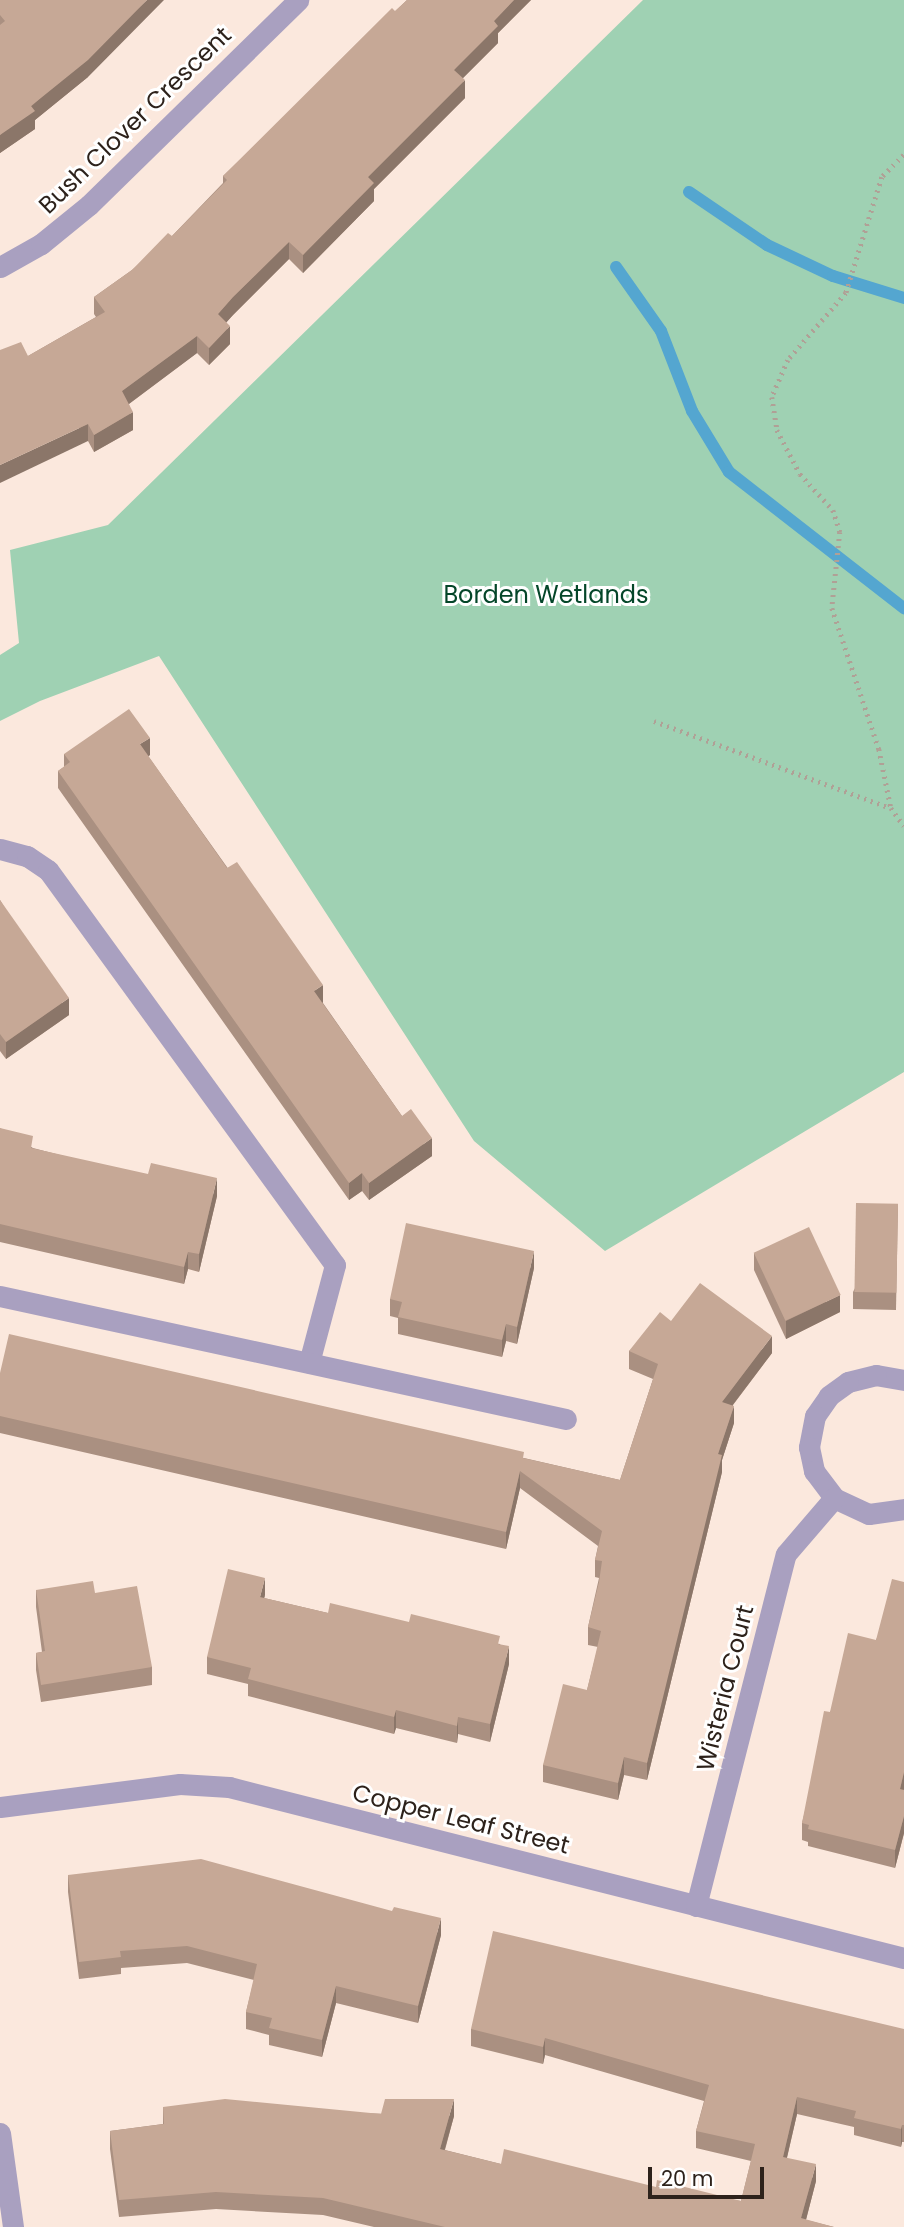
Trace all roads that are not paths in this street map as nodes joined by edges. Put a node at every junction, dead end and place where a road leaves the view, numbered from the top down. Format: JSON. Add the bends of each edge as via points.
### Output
{"nodes":[{"id":1,"x":299,"y":0,"type":"edge"},
{"id":2,"x":0,"y":267,"type":"edge"},
{"id":3,"x":0,"y":849,"type":"edge"},
{"id":4,"x":0,"y":1296,"type":"edge"},
{"id":5,"x":309,"y":1363,"type":"junction"},
{"id":6,"x":904,"y":1380,"type":"edge"},
{"id":7,"x":566,"y":1419,"type":"dead end"},
{"id":8,"x":834,"y":1498,"type":"junction"},
{"id":9,"x":904,"y":1509,"type":"edge"},
{"id":10,"x":0,"y":1807,"type":"edge"},
{"id":11,"x":696,"y":1906,"type":"junction"},
{"id":12,"x":904,"y":1958,"type":"edge"},
{"id":13,"x":0,"y":2133,"type":"edge"},
{"id":14,"x":13,"y":2227,"type":"edge"}],
"edges":[{"from":1,"to":2,"type":"street","name":"Bush Clover Crescent","via":[[89,205],[41,244]]},
{"from":3,"to":5,"type":"street","via":[[27,856],[48,870],[335,1265]]},
{"from":4,"to":5,"type":"street"},
{"from":5,"to":7,"type":"street"},
{"from":6,"to":8,"type":"street","via":[[876,1375],[848,1382],[829,1396],[816,1416],[809,1447],[814,1471]]},
{"from":8,"to":9,"type":"street","via":[[869,1514]]},
{"from":8,"to":11,"type":"street","name":"Wisteria Court","via":[[786,1554]]},
{"from":10,"to":11,"type":"street","name":"Copper Leaf Street","via":[[180,1784],[229,1787]]},
{"from":11,"to":12,"type":"street","name":"Copper Leaf Street"},
{"from":13,"to":14,"type":"street"}]}
